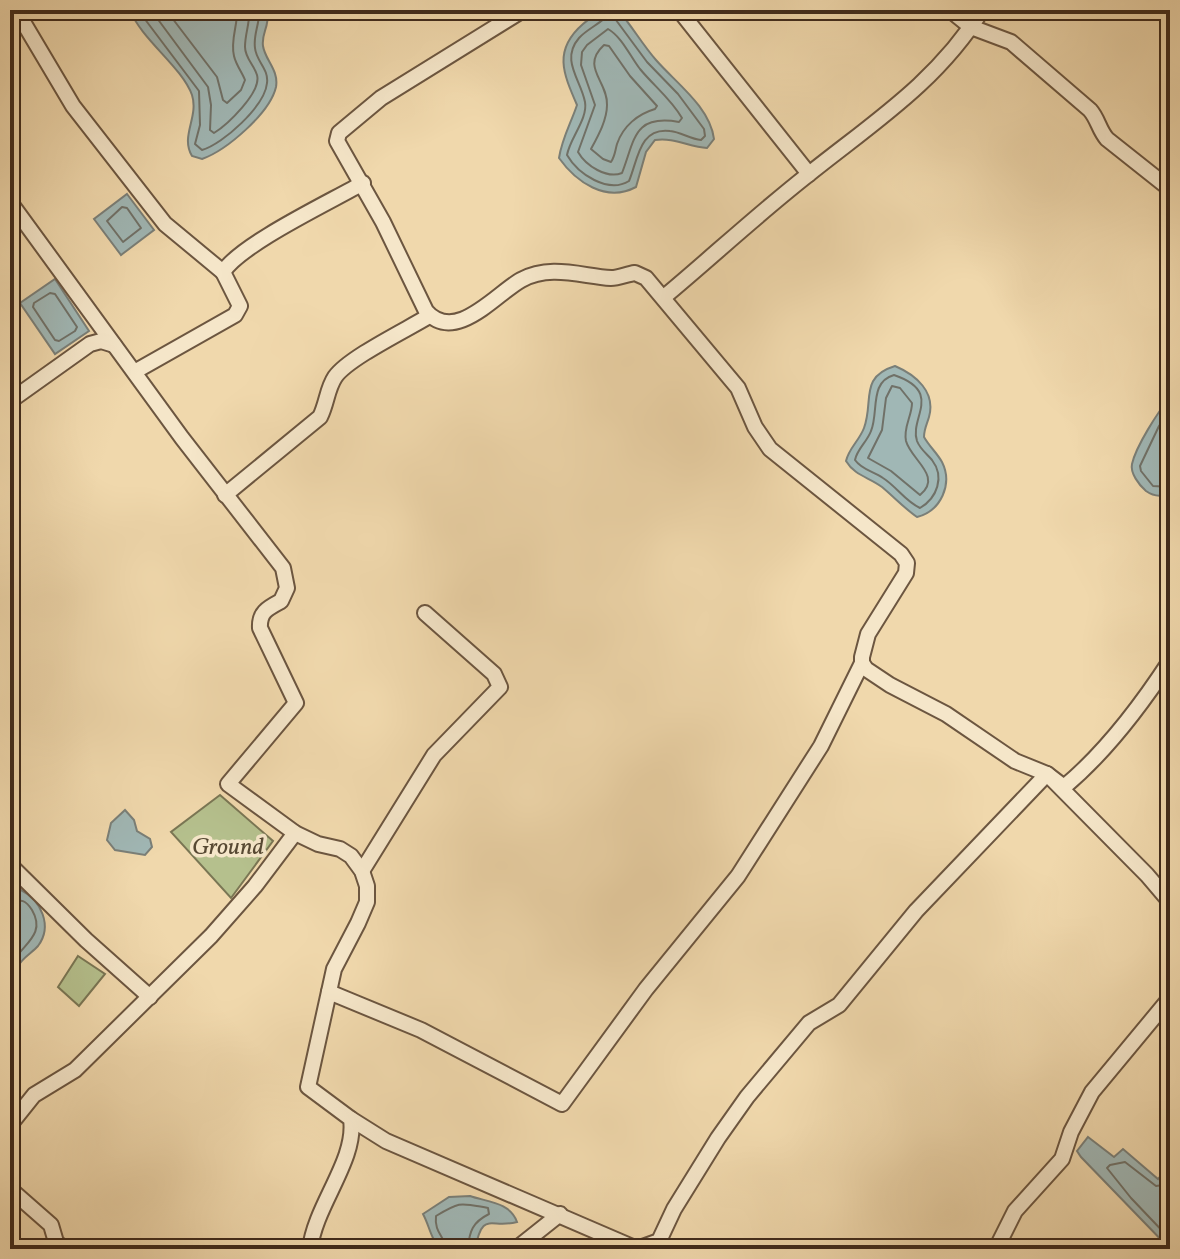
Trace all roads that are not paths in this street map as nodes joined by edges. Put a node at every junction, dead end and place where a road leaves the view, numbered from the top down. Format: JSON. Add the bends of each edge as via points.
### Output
{"nodes":[{"id":1,"x":16,"y":10,"type":"edge"},
{"id":2,"x":523,"y":10,"type":"edge"},
{"id":3,"x":679,"y":10,"type":"edge"},
{"id":4,"x":950,"y":10,"type":"edge"},
{"id":5,"x":982,"y":10,"type":"edge"},
{"id":6,"x":971,"y":27,"type":"junction"},
{"id":7,"x":809,"y":174,"type":"junction"},
{"id":8,"x":363,"y":183,"type":"junction"},
{"id":9,"x":1170,"y":189,"type":"edge"},
{"id":10,"x":10,"y":202,"type":"edge"},
{"id":11,"x":223,"y":272,"type":"junction"},
{"id":12,"x":664,"y":297,"type":"junction"},
{"id":13,"x":429,"y":316,"type":"junction"},
{"id":14,"x":114,"y":345,"type":"junction"},
{"id":15,"x":136,"y":371,"type":"junction"},
{"id":16,"x":10,"y":401,"type":"edge"},
{"id":17,"x":225,"y":495,"type":"junction"},
{"id":18,"x":425,"y":613,"type":"dead end"},
{"id":19,"x":1170,"y":661,"type":"edge"},
{"id":20,"x":862,"y":663,"type":"junction"},
{"id":21,"x":1047,"y":774,"type":"junction"},
{"id":22,"x":295,"y":833,"type":"junction"},
{"id":23,"x":10,"y":865,"type":"edge"},
{"id":24,"x":362,"y":871,"type":"junction"},
{"id":25,"x":1170,"y":902,"type":"edge"},
{"id":26,"x":329,"y":992,"type":"junction"},
{"id":27,"x":150,"y":997,"type":"junction"},
{"id":28,"x":1170,"y":998,"type":"edge"},
{"id":29,"x":351,"y":1119,"type":"junction"},
{"id":30,"x":10,"y":1125,"type":"edge"},
{"id":31,"x":10,"y":1189,"type":"edge"},
{"id":32,"x":560,"y":1214,"type":"junction"},
{"id":33,"x":64,"y":1249,"type":"edge"},
{"id":34,"x":310,"y":1249,"type":"edge"},
{"id":35,"x":516,"y":1249,"type":"edge"},
{"id":36,"x":996,"y":1249,"type":"edge"}],
"edges":[{"from":1,"to":11,"type":"street","via":[[73,106],[165,224]]},
{"from":2,"to":8,"type":"street","via":[[381,98],[343,128],[337,141]]},
{"from":3,"to":7,"type":"street"},
{"from":4,"to":6,"type":"street"},
{"from":5,"to":6,"type":"street"},
{"from":6,"to":7,"type":"street","via":[[916,90]]},
{"from":6,"to":9,"type":"street","via":[[1026,53],[1090,110],[1107,139]]},
{"from":7,"to":12,"type":"street"},
{"from":8,"to":11,"type":"street","via":[[256,244]]},
{"from":8,"to":13,"type":"street"},
{"from":10,"to":14,"type":"street"},
{"from":11,"to":15,"type":"street","via":[[240,306],[235,315]]},
{"from":12,"to":13,"type":"street","via":[[635,273],[614,278],[539,271],[519,280],[485,309],[444,322]]},
{"from":12,"to":20,"type":"street","via":[[738,388],[770,449],[907,563],[868,634]]},
{"from":13,"to":17,"type":"street","via":[[338,373],[320,417]]},
{"from":14,"to":15,"type":"street"},
{"from":14,"to":16,"type":"street","via":[[90,344]]},
{"from":15,"to":17,"type":"street"},
{"from":17,"to":22,"type":"street","via":[[283,568],[287,588],[281,601],[259,618],[296,703],[228,784]]},
{"from":18,"to":24,"type":"street","via":[[494,674],[500,687],[434,755]]},
{"from":19,"to":21,"type":"street","via":[[1130,719],[1079,774],[1064,787]]},
{"from":20,"to":21,"type":"street","via":[[1015,761]]},
{"from":20,"to":26,"type":"street","via":[[821,746],[738,876],[562,1104],[421,1030]]},
{"from":21,"to":25,"type":"street"},
{"from":21,"to":32,"type":"street","via":[[916,911],[839,1005],[809,1023],[747,1097],[659,1241],[637,1249]]},
{"from":22,"to":24,"type":"street","via":[[340,849]]},
{"from":22,"to":27,"type":"street","via":[[211,936]]},
{"from":23,"to":27,"type":"street"},
{"from":24,"to":26,"type":"street","via":[[367,902],[334,969]]},
{"from":26,"to":29,"type":"street","via":[[308,1087]]},
{"from":27,"to":30,"type":"street","via":[[75,1070],[34,1095]]},
{"from":28,"to":36,"type":"street","via":[[1092,1092],[1062,1159],[1015,1211]]},
{"from":29,"to":32,"type":"street","via":[[386,1141]]},
{"from":29,"to":34,"type":"street","via":[[351,1143]]},
{"from":31,"to":33,"type":"street","via":[[51,1225]]},
{"from":32,"to":35,"type":"street"}]}
